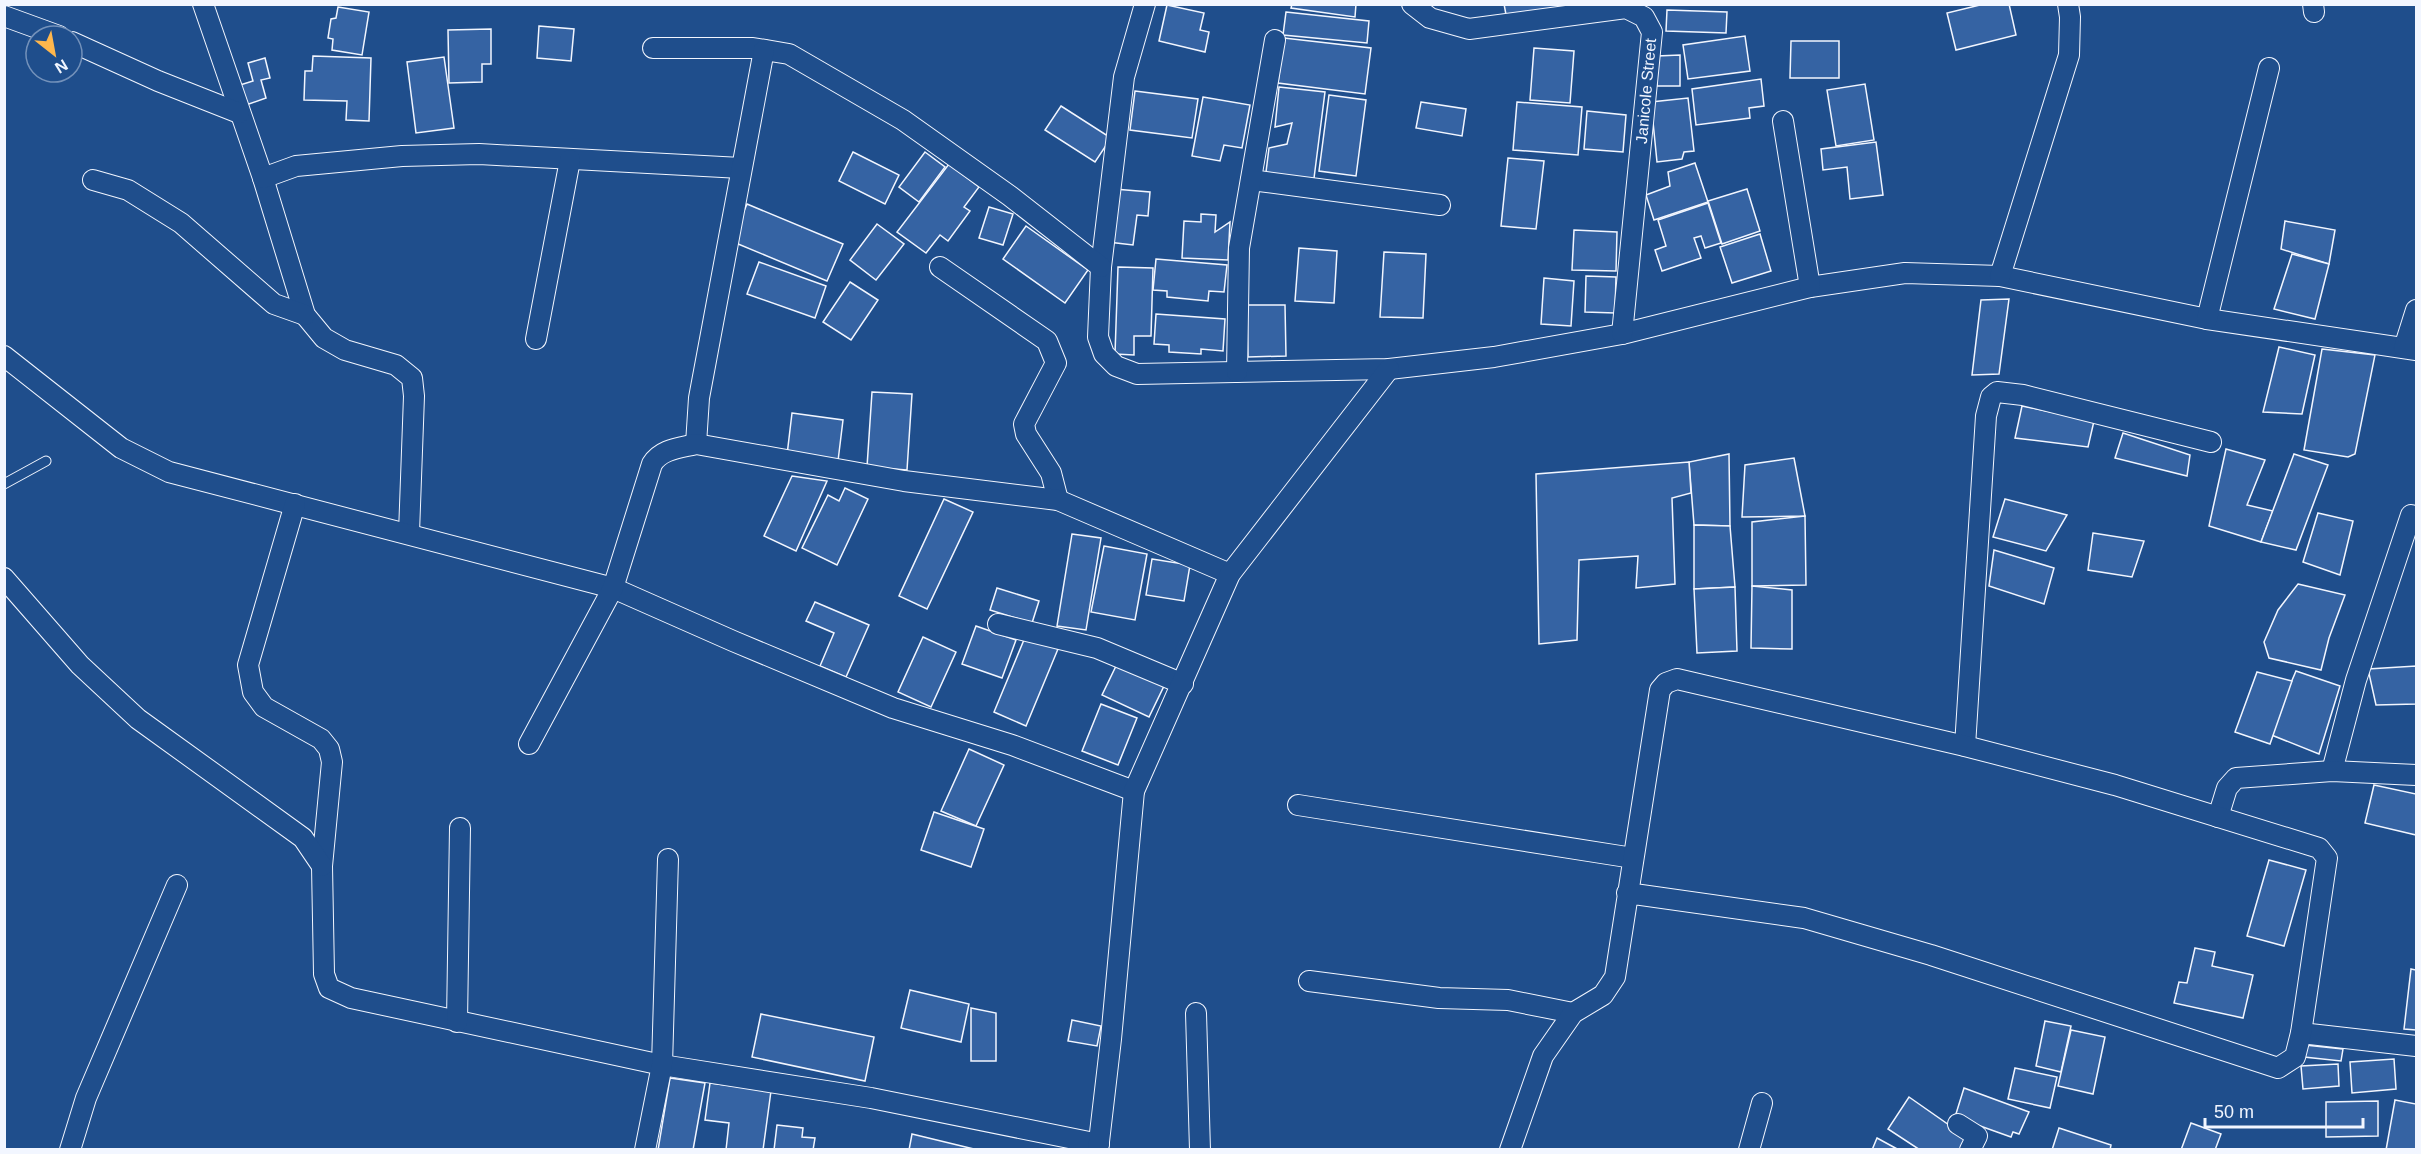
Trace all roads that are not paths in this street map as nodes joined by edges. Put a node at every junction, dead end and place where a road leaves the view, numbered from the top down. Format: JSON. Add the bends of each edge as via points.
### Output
{"nodes":[{"id":1,"x":203,"y":4,"type":"edge"},
{"id":2,"x":1145,"y":4,"type":"edge"},
{"id":3,"x":1412,"y":4,"type":"edge"},
{"id":4,"x":2068,"y":4,"type":"edge"},
{"id":5,"x":1626,"y":6,"type":"edge"},
{"id":6,"x":4,"y":16,"type":"edge"},
{"id":7,"x":26,"y":24,"type":"edge"},
{"id":8,"x":1275,"y":40,"type":"dead end"},
{"id":9,"x":84,"y":47,"type":"edge"},
{"id":10,"x":653,"y":48,"type":"dead end"},
{"id":11,"x":764,"y":50,"type":"junction"},
{"id":12,"x":2269,"y":68,"type":"dead end"},
{"id":13,"x":239,"y":113,"type":"junction"},
{"id":14,"x":1784,"y":121,"type":"dead end"},
{"id":15,"x":570,"y":160,"type":"junction"},
{"id":16,"x":741,"y":168,"type":"junction"},
{"id":17,"x":263,"y":178,"type":"junction"},
{"id":18,"x":93,"y":180,"type":"dead end"},
{"id":19,"x":1251,"y":180,"type":"junction"},
{"id":20,"x":1440,"y":205,"type":"dead end"},
{"id":21,"x":940,"y":267,"type":"dead end"},
{"id":22,"x":1101,"y":267,"type":"junction"},
{"id":23,"x":2000,"y":276,"type":"junction"},
{"id":24,"x":1810,"y":287,"type":"junction"},
{"id":25,"x":2416,"y":310,"type":"edge"},
{"id":26,"x":306,"y":315,"type":"junction"},
{"id":27,"x":2207,"y":319,"type":"junction"},
{"id":28,"x":1622,"y":334,"type":"junction"},
{"id":29,"x":536,"y":339,"type":"dead end"},
{"id":30,"x":2410,"y":349,"type":"edge"},
{"id":31,"x":4,"y":356,"type":"edge"},
{"id":32,"x":1389,"y":369,"type":"junction"},
{"id":33,"x":1237,"y":372,"type":"junction"},
{"id":34,"x":2211,"y":442,"type":"dead end"},
{"id":35,"x":696,"y":444,"type":"junction"},
{"id":36,"x":46,"y":460,"type":"dead end"},
{"id":37,"x":4,"y":484,"type":"edge"},
{"id":38,"x":1058,"y":500,"type":"junction"},
{"id":39,"x":296,"y":504,"type":"junction"},
{"id":40,"x":2411,"y":515,"type":"dead end"},
{"id":41,"x":409,"y":533,"type":"junction"},
{"id":42,"x":1230,"y":574,"type":"junction"},
{"id":43,"x":4,"y":578,"type":"edge"},
{"id":44,"x":613,"y":588,"type":"junction"},
{"id":45,"x":998,"y":624,"type":"dead end"},
{"id":46,"x":1183,"y":684,"type":"junction"},
{"id":47,"x":529,"y":744,"type":"dead end"},
{"id":48,"x":1965,"y":746,"type":"junction"},
{"id":49,"x":2332,"y":771,"type":"junction"},
{"id":50,"x":2416,"y":775,"type":"edge"},
{"id":51,"x":1134,"y":791,"type":"junction"},
{"id":52,"x":1298,"y":805,"type":"dead end"},
{"id":53,"x":2218,"y":817,"type":"junction"},
{"id":54,"x":460,"y":828,"type":"dead end"},
{"id":55,"x":1633,"y":858,"type":"junction"},
{"id":56,"x":668,"y":859,"type":"dead end"},
{"id":57,"x":322,"y":866,"type":"junction"},
{"id":58,"x":177,"y":885,"type":"dead end"},
{"id":59,"x":1627,"y":893,"type":"junction"},
{"id":60,"x":1309,"y":981,"type":"dead end"},
{"id":61,"x":1196,"y":1013,"type":"dead end"},
{"id":62,"x":1573,"y":1013,"type":"junction"},
{"id":63,"x":457,"y":1022,"type":"junction"},
{"id":64,"x":2301,"y":1033,"type":"junction"},
{"id":65,"x":2416,"y":1046,"type":"edge"},
{"id":66,"x":662,"y":1065,"type":"junction"},
{"id":67,"x":1762,"y":1103,"type":"dead end"},
{"id":68,"x":1958,"y":1124,"type":"dead end"},
{"id":69,"x":1099,"y":1147,"type":"edge"},
{"id":70,"x":70,"y":1149,"type":"edge"},
{"id":71,"x":645,"y":1149,"type":"edge"},
{"id":72,"x":1200,"y":1149,"type":"edge"},
{"id":73,"x":1510,"y":1149,"type":"edge"},
{"id":74,"x":1749,"y":1149,"type":"edge"},
{"id":75,"x":1970,"y":1149,"type":"edge"}],
"edges":[{"from":1,"to":13,"type":"street"},
{"from":2,"to":22,"type":"street","via":[[1124,77]]},
{"from":3,"to":5,"type":"street","name":"Janicole Street","via":[[1430,18],[1469,29]]},
{"from":4,"to":23,"type":"street","via":[[2069,55]]},
{"from":5,"to":28,"type":"street","name":"Janicole Street","via":[[1644,17],[1652,32]]},
{"from":6,"to":7,"type":"street"},
{"from":8,"to":19,"type":"street"},
{"from":9,"to":13,"type":"street"},
{"from":10,"to":11,"type":"street"},
{"from":11,"to":16,"type":"street"},
{"from":11,"to":22,"type":"street","via":[[789,54],[903,120]]},
{"from":12,"to":27,"type":"street"},
{"from":13,"to":17,"type":"street"},
{"from":14,"to":24,"type":"street"},
{"from":15,"to":16,"type":"street"},
{"from":15,"to":17,"type":"street","via":[[479,154],[402,156],[296,166]]},
{"from":15,"to":29,"type":"street"},
{"from":16,"to":35,"type":"street","via":[[699,398]]},
{"from":17,"to":26,"type":"street"},
{"from":18,"to":26,"type":"street","via":[[128,190],[181,223],[274,304]]},
{"from":19,"to":20,"type":"street"},
{"from":19,"to":33,"type":"street","via":[[1239,248]]},
{"from":21,"to":38,"type":"street","via":[[1047,341],[1056,363],[1024,424],[1026,434],[1051,473]]},
{"from":22,"to":33,"type":"street","via":[[1098,337],[1104,354],[1116,366],[1137,374]]},
{"from":23,"to":24,"type":"street","via":[[1905,273]]},
{"from":23,"to":27,"type":"street"},
{"from":24,"to":28,"type":"street"},
{"from":25,"to":30,"type":"street"},
{"from":26,"to":41,"type":"street","via":[[324,338],[345,350],[396,365],[412,378]]},
{"from":27,"to":30,"type":"street"},
{"from":28,"to":32,"type":"street","via":[[1494,357]]},
{"from":31,"to":39,"type":"street","via":[[121,448],[169,472]]},
{"from":32,"to":33,"type":"street"},
{"from":32,"to":42,"type":"street"},
{"from":34,"to":48,"type":"street","via":[[2023,395],[1997,392],[1991,397],[1986,416]]},
{"from":35,"to":38,"type":"street","via":[[904,481]]},
{"from":35,"to":44,"type":"street","via":[[656,456]]},
{"from":36,"to":37,"type":"lane"},
{"from":38,"to":42,"type":"street"},
{"from":39,"to":41,"type":"street"},
{"from":39,"to":57,"type":"street","via":[[248,665],[253,692],[264,707],[321,739],[329,749],[332,762]]},
{"from":40,"to":49,"type":"street","via":[[2356,680]]},
{"from":41,"to":44,"type":"street"},
{"from":42,"to":46,"type":"street"},
{"from":43,"to":57,"type":"street","via":[[80,665],[138,719],[303,838]]},
{"from":44,"to":47,"type":"street"},
{"from":44,"to":51,"type":"street","via":[[893,708],[1012,745]]},
{"from":45,"to":46,"type":"street","via":[[1096,648]]},
{"from":46,"to":51,"type":"street"},
{"from":48,"to":53,"type":"street"},
{"from":48,"to":55,"type":"street","via":[[1677,679],[1660,690]]},
{"from":49,"to":50,"type":"street"},
{"from":49,"to":53,"type":"street","via":[[2236,778],[2227,788]]},
{"from":51,"to":69,"type":"street"},
{"from":52,"to":55,"type":"street"},
{"from":53,"to":64,"type":"street","via":[[2319,848],[2327,858]]},
{"from":54,"to":63,"type":"street"},
{"from":55,"to":59,"type":"street"},
{"from":56,"to":66,"type":"street"},
{"from":57,"to":63,"type":"street","via":[[324,974],[329,988],[351,998]]},
{"from":58,"to":70,"type":"street","via":[[86,1098]]},
{"from":59,"to":62,"type":"street","via":[[1615,977],[1603,995]]},
{"from":59,"to":64,"type":"street","via":[[1804,918],[1931,955],[2278,1068],[2295,1057]]},
{"from":60,"to":62,"type":"street","via":[[1439,998],[1508,1000]]},
{"from":61,"to":72,"type":"street"},
{"from":62,"to":73,"type":"street","via":[[1543,1056]]},
{"from":63,"to":66,"type":"street"},
{"from":64,"to":65,"type":"street"},
{"from":66,"to":69,"type":"street","via":[[871,1098]]},
{"from":66,"to":71,"type":"street"},
{"from":67,"to":74,"type":"street"},
{"from":68,"to":75,"type":"street","via":[[1977,1136]]}]}
